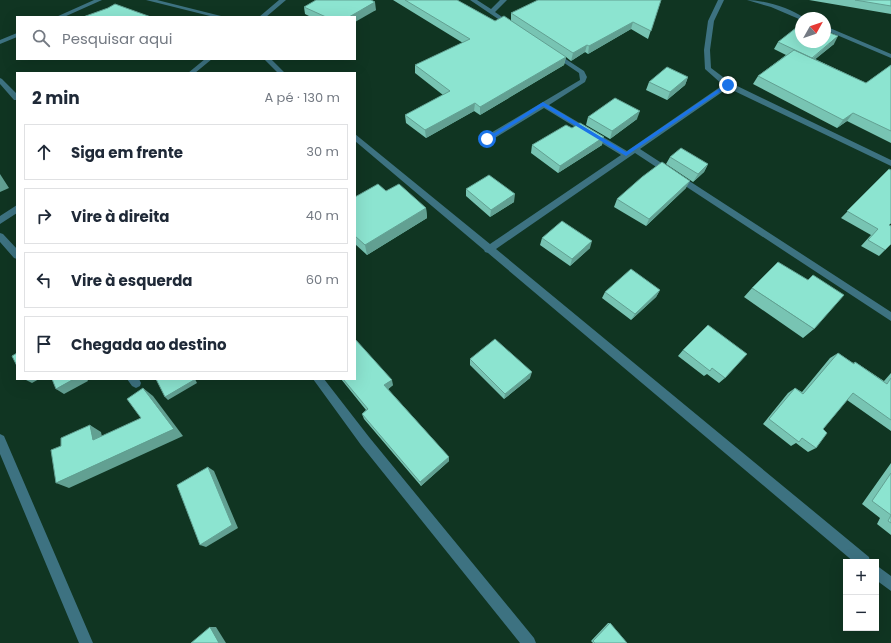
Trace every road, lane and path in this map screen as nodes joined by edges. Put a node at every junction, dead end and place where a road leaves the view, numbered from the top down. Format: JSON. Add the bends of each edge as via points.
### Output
{"nodes":[{"id":1,"x":100,"y":0,"type":"edge"},
{"id":2,"x":149,"y":0,"type":"edge"},
{"id":3,"x":283,"y":0,"type":"edge"},
{"id":4,"x":473,"y":0,"type":"edge"},
{"id":5,"x":504,"y":0,"type":"edge"},
{"id":6,"x":721,"y":0,"type":"edge"},
{"id":7,"x":750,"y":0,"type":"edge"},
{"id":8,"x":778,"y":0,"type":"edge"},
{"id":9,"x":165,"y":2,"type":"edge"},
{"id":10,"x":491,"y":12,"type":"junction"},
{"id":11,"x":795,"y":14,"type":"edge"},
{"id":12,"x":795,"y":15,"type":"edge"},
{"id":13,"x":61,"y":16,"type":"edge"},
{"id":14,"x":218,"y":16,"type":"edge"},
{"id":15,"x":263,"y":16,"type":"edge"},
{"id":16,"x":517,"y":29,"type":"edge"},
{"id":17,"x":831,"y":31,"type":"edge"},
{"id":18,"x":16,"y":35,"type":"edge"},
{"id":19,"x":0,"y":42,"type":"edge"},
{"id":20,"x":550,"y":50,"type":"edge"},
{"id":21,"x":891,"y":56,"type":"edge"},
{"id":22,"x":208,"y":60,"type":"edge"},
{"id":23,"x":268,"y":60,"type":"edge"},
{"id":24,"x":192,"y":72,"type":"edge"},
{"id":25,"x":281,"y":72,"type":"edge"},
{"id":26,"x":0,"y":80,"type":"edge"},
{"id":27,"x":728,"y":85,"type":"junction"},
{"id":28,"x":16,"y":97,"type":"edge"},
{"id":29,"x":543,"y":104,"type":"junction"},
{"id":30,"x":356,"y":138,"type":"edge"},
{"id":31,"x":487,"y":139,"type":"dead end"},
{"id":32,"x":634,"y":149,"type":"junction"},
{"id":33,"x":626,"y":154,"type":"junction"},
{"id":34,"x":891,"y":162,"type":"edge"},
{"id":35,"x":16,"y":209,"type":"edge"},
{"id":36,"x":0,"y":221,"type":"edge"},
{"id":37,"x":0,"y":236,"type":"edge"},
{"id":38,"x":488,"y":250,"type":"junction"},
{"id":39,"x":16,"y":254,"type":"edge"},
{"id":40,"x":891,"y":317,"type":"edge"},
{"id":41,"x":319,"y":380,"type":"edge"},
{"id":42,"x":0,"y":440,"type":"edge"},
{"id":43,"x":860,"y":559,"type":"edge"},
{"id":44,"x":879,"y":574,"type":"edge"},
{"id":45,"x":891,"y":584,"type":"edge"},
{"id":46,"x":86,"y":643,"type":"edge"},
{"id":47,"x":529,"y":643,"type":"edge"}],
"edges":[{"from":1,"to":13,"type":"street"},
{"from":2,"to":9,"type":"street"},
{"from":3,"to":15,"type":"street"},
{"from":4,"to":10,"type":"street"},
{"from":5,"to":10,"type":"street"},
{"from":6,"to":27,"type":"street","via":[[711,21],[707,50],[708,69]]},
{"from":7,"to":12,"type":"street"},
{"from":8,"to":11,"type":"street"},
{"from":9,"to":14,"type":"street"},
{"from":10,"to":16,"type":"street"},
{"from":17,"to":21,"type":"street"},
{"from":18,"to":19,"type":"street"},
{"from":20,"to":29,"type":"street","via":[[584,76],[583,81]]},
{"from":22,"to":24,"type":"street"},
{"from":23,"to":25,"type":"street"},
{"from":26,"to":28,"type":"street"},
{"from":27,"to":32,"type":"street"},
{"from":27,"to":34,"type":"street"},
{"from":29,"to":31,"type":"street"},
{"from":29,"to":33,"type":"street"},
{"from":30,"to":38,"type":"street"},
{"from":32,"to":33,"type":"street"},
{"from":32,"to":40,"type":"street"},
{"from":33,"to":38,"type":"street"},
{"from":35,"to":36,"type":"street"},
{"from":37,"to":39,"type":"street"},
{"from":38,"to":43,"type":"street"},
{"from":41,"to":47,"type":"street"},
{"from":42,"to":46,"type":"street"},
{"from":44,"to":45,"type":"street"}]}
